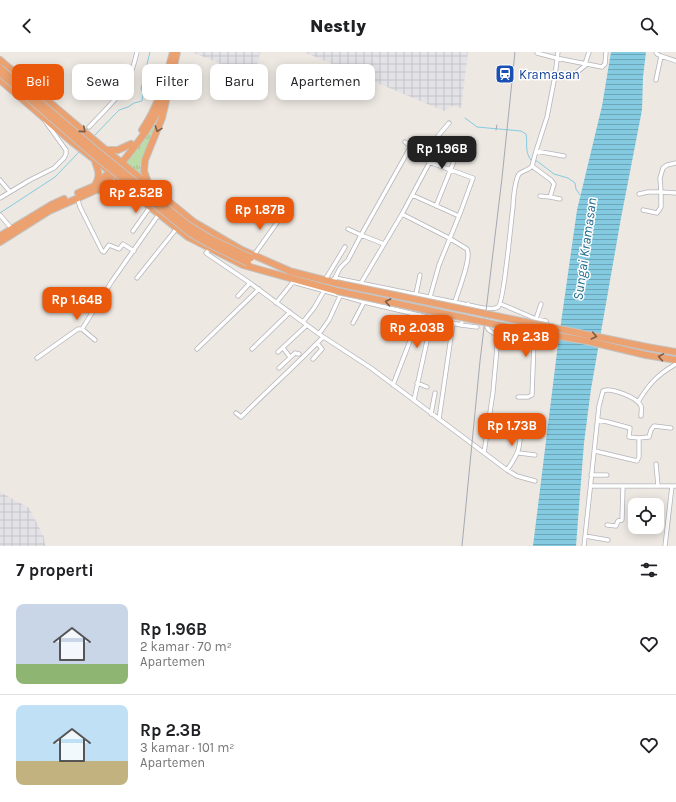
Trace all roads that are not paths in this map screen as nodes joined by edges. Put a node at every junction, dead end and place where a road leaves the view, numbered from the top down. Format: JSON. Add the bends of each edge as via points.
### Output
{"nodes":[{"id":1,"x":137,"y":52,"type":"edge"},
{"id":2,"x":173,"y":52,"type":"edge"},
{"id":3,"x":177,"y":52,"type":"edge"},
{"id":4,"x":558,"y":52,"type":"edge"},
{"id":5,"x":589,"y":52,"type":"edge"},
{"id":6,"x":606,"y":52,"type":"edge"},
{"id":7,"x":656,"y":52,"type":"edge"},
{"id":8,"x":537,"y":53,"type":"edge"},
{"id":9,"x":661,"y":56,"type":"junction"},
{"id":10,"x":556,"y":58,"type":"junction"},
{"id":11,"x":0,"y":60,"type":"edge"},
{"id":12,"x":676,"y":61,"type":"edge"},
{"id":13,"x":174,"y":64,"type":"edge"},
{"id":14,"x":586,"y":64,"type":"junction"},
{"id":15,"x":0,"y":68,"type":"edge"},
{"id":16,"x":0,"y":73,"type":"edge"},
{"id":17,"x":555,"y":76,"type":"junction"},
{"id":18,"x":0,"y":80,"type":"edge"},
{"id":19,"x":656,"y":80,"type":"dead end"},
{"id":20,"x":163,"y":100,"type":"edge"},
{"id":21,"x":165,"y":100,"type":"edge"},
{"id":22,"x":38,"y":113,"type":"junction"},
{"id":23,"x":449,"y":123,"type":"dead end"},
{"id":24,"x":89,"y":127,"type":"dead end"},
{"id":25,"x":462,"y":141,"type":"dead end"},
{"id":26,"x":405,"y":142,"type":"dead end"},
{"id":27,"x":131,"y":144,"type":"junction"},
{"id":28,"x":411,"y":146,"type":"junction"},
{"id":29,"x":106,"y":150,"type":"junction"},
{"id":30,"x":536,"y":151,"type":"junction"},
{"id":31,"x":564,"y":156,"type":"dead end"},
{"id":32,"x":432,"y":157,"type":"junction"},
{"id":33,"x":93,"y":159,"type":"junction"},
{"id":34,"x":121,"y":161,"type":"junction"},
{"id":35,"x":429,"y":162,"type":"junction"},
{"id":36,"x":676,"y":163,"type":"edge"},
{"id":37,"x":533,"y":165,"type":"junction"},
{"id":38,"x":450,"y":171,"type":"junction"},
{"id":39,"x":110,"y":174,"type":"junction"},
{"id":40,"x":0,"y":180,"type":"edge"},
{"id":41,"x":150,"y":187,"type":"junction"},
{"id":42,"x":95,"y":189,"type":"junction"},
{"id":43,"x":10,"y":192,"type":"junction"},
{"id":44,"x":661,"y":192,"type":"junction"},
{"id":45,"x":676,"y":193,"type":"edge"},
{"id":46,"x":639,"y":194,"type":"dead end"},
{"id":47,"x":412,"y":195,"type":"junction"},
{"id":48,"x":540,"y":196,"type":"dead end"},
{"id":49,"x":77,"y":197,"type":"junction"},
{"id":50,"x":550,"y":197,"type":"junction"},
{"id":51,"x":0,"y":198,"type":"edge"},
{"id":52,"x":560,"y":199,"type":"dead end"},
{"id":53,"x":145,"y":202,"type":"junction"},
{"id":54,"x":436,"y":206,"type":"junction"},
{"id":55,"x":150,"y":207,"type":"junction"},
{"id":56,"x":643,"y":210,"type":"dead end"},
{"id":57,"x":159,"y":214,"type":"junction"},
{"id":58,"x":402,"y":214,"type":"junction"},
{"id":59,"x":1,"y":216,"type":"edge"},
{"id":60,"x":459,"y":216,"type":"junction"},
{"id":61,"x":280,"y":217,"type":"dead end"},
{"id":62,"x":10,"y":228,"type":"junction"},
{"id":63,"x":177,"y":228,"type":"junction"},
{"id":64,"x":348,"y":229,"type":"dead end"},
{"id":65,"x":133,"y":231,"type":"dead end"},
{"id":66,"x":0,"y":236,"type":"edge"},
{"id":67,"x":361,"y":236,"type":"junction"},
{"id":68,"x":449,"y":238,"type":"junction"},
{"id":69,"x":0,"y":242,"type":"edge"},
{"id":70,"x":384,"y":244,"type":"junction"},
{"id":71,"x":344,"y":247,"type":"dead end"},
{"id":72,"x":209,"y":249,"type":"junction"},
{"id":73,"x":134,"y":251,"type":"junction"},
{"id":74,"x":251,"y":259,"type":"junction"},
{"id":75,"x":420,"y":276,"type":"dead end"},
{"id":76,"x":137,"y":278,"type":"dead end"},
{"id":77,"x":292,"y":280,"type":"junction"},
{"id":78,"x":332,"y":281,"type":"junction"},
{"id":79,"x":250,"y":283,"type":"junction"},
{"id":80,"x":361,"y":283,"type":"junction"},
{"id":81,"x":259,"y":289,"type":"junction"},
{"id":82,"x":324,"y":291,"type":"junction"},
{"id":83,"x":338,"y":294,"type":"junction"},
{"id":84,"x":416,"y":294,"type":"junction"},
{"id":85,"x":238,"y":296,"type":"dead end"},
{"id":86,"x":430,"y":297,"type":"junction"},
{"id":87,"x":364,"y":302,"type":"junction"},
{"id":88,"x":455,"y":302,"type":"junction"},
{"id":89,"x":276,"y":303,"type":"junction"},
{"id":90,"x":468,"y":304,"type":"junction"},
{"id":91,"x":501,"y":304,"type":"junction"},
{"id":92,"x":541,"y":304,"type":"dead end"},
{"id":93,"x":486,"y":308,"type":"junction"},
{"id":94,"x":290,"y":312,"type":"junction"},
{"id":95,"x":420,"y":315,"type":"junction"},
{"id":96,"x":432,"y":318,"type":"junction"},
{"id":97,"x":536,"y":319,"type":"junction"},
{"id":98,"x":303,"y":322,"type":"junction"},
{"id":99,"x":352,"y":323,"type":"dead end"},
{"id":100,"x":453,"y":323,"type":"junction"},
{"id":101,"x":307,"y":325,"type":"junction"},
{"id":102,"x":461,"y":325,"type":"junction"},
{"id":103,"x":477,"y":327,"type":"dead end"},
{"id":104,"x":82,"y":328,"type":"junction"},
{"id":105,"x":319,"y":334,"type":"junction"},
{"id":106,"x":498,"y":336,"type":"junction"},
{"id":107,"x":323,"y":337,"type":"junction"},
{"id":108,"x":95,"y":340,"type":"dead end"},
{"id":109,"x":534,"y":341,"type":"junction"},
{"id":110,"x":317,"y":343,"type":"junction"},
{"id":111,"x":283,"y":348,"type":"junction"},
{"id":112,"x":197,"y":349,"type":"dead end"},
{"id":113,"x":252,"y":349,"type":"dead end"},
{"id":114,"x":278,"y":352,"type":"dead end"},
{"id":115,"x":676,"y":352,"type":"edge"},
{"id":116,"x":299,"y":354,"type":"dead end"},
{"id":117,"x":290,"y":357,"type":"junction"},
{"id":118,"x":37,"y":358,"type":"dead end"},
{"id":119,"x":313,"y":359,"type":"dead end"},
{"id":120,"x":676,"y":360,"type":"edge"},
{"id":121,"x":676,"y":364,"type":"edge"},
{"id":122,"x":279,"y":368,"type":"dead end"},
{"id":123,"x":417,"y":383,"type":"junction"},
{"id":124,"x":393,"y":385,"type":"junction"},
{"id":125,"x":427,"y":387,"type":"dead end"},
{"id":126,"x":435,"y":394,"type":"dead end"},
{"id":127,"x":518,"y":397,"type":"dead end"},
{"id":128,"x":414,"y":400,"type":"junction"},
{"id":129,"x":638,"y":402,"type":"junction"},
{"id":130,"x":236,"y":413,"type":"dead end"},
{"id":131,"x":431,"y":414,"type":"junction"},
{"id":132,"x":641,"y":416,"type":"dead end"},
{"id":133,"x":439,"y":419,"type":"junction"},
{"id":134,"x":598,"y":420,"type":"junction"},
{"id":135,"x":521,"y":425,"type":"dead end"},
{"id":136,"x":671,"y":428,"type":"dead end"},
{"id":137,"x":639,"y":438,"type":"junction"},
{"id":138,"x":595,"y":451,"type":"junction"},
{"id":139,"x":519,"y":453,"type":"junction"},
{"id":140,"x":484,"y":454,"type":"junction"},
{"id":141,"x":535,"y":455,"type":"dead end"},
{"id":142,"x":656,"y":464,"type":"dead end"},
{"id":143,"x":507,"y":470,"type":"junction"},
{"id":144,"x":591,"y":475,"type":"junction"},
{"id":145,"x":608,"y":475,"type":"dead end"},
{"id":146,"x":535,"y":480,"type":"dead end"},
{"id":147,"x":591,"y":486,"type":"junction"},
{"id":148,"x":623,"y":486,"type":"junction"},
{"id":149,"x":658,"y":486,"type":"junction"},
{"id":150,"x":674,"y":486,"type":"edge"},
{"id":151,"x":607,"y":525,"type":"dead end"},
{"id":152,"x":585,"y":536,"type":"junction"},
{"id":153,"x":608,"y":540,"type":"dead end"},
{"id":154,"x":584,"y":546,"type":"edge"},
{"id":155,"x":665,"y":546,"type":"edge"}],
"edges":[{"from":1,"to":24,"type":"street","via":[[130,78],[123,91]]},
{"from":2,"to":27,"type":"highway","via":[[159,96],[144,126]]},
{"from":3,"to":13,"type":"highway"},
{"from":4,"to":10,"type":"street"},
{"from":5,"to":14,"type":"street"},
{"from":6,"to":14,"type":"street","via":[[603,66]]},
{"from":7,"to":9,"type":"street"},
{"from":8,"to":10,"type":"street"},
{"from":9,"to":12,"type":"street"},
{"from":9,"to":19,"type":"street"},
{"from":10,"to":14,"type":"street"},
{"from":10,"to":17,"type":"street"},
{"from":11,"to":29,"type":"highway","one_way":true},
{"from":14,"to":17,"type":"street","via":[[576,73]]},
{"from":15,"to":74,"type":"highway","bridge":true,"via":[[188,225]]},
{"from":16,"to":74,"type":"highway","bridge":true,"via":[[95,156],[190,233],[209,244]]},
{"from":17,"to":30,"type":"street","via":[[547,117]]},
{"from":18,"to":22,"type":"highway"},
{"from":20,"to":34,"type":"highway","via":[[151,124]]},
{"from":21,"to":41,"type":"highway","one_way":true,"via":[[144,171]]},
{"from":22,"to":33,"type":"highway"},
{"from":22,"to":43,"type":"street","via":[[65,147],[66,154],[54,168]]},
{"from":23,"to":32,"type":"street","via":[[438,136],[441,140]]},
{"from":25,"to":38,"type":"street"},
{"from":26,"to":28,"type":"street"},
{"from":27,"to":29,"type":"highway","via":[[118,150]]},
{"from":27,"to":34,"type":"highway"},
{"from":28,"to":32,"type":"street"},
{"from":28,"to":67,"type":"street"},
{"from":29,"to":34,"type":"highway"},
{"from":30,"to":31,"type":"street"},
{"from":30,"to":37,"type":"street"},
{"from":32,"to":35,"type":"street"},
{"from":33,"to":39,"type":"highway"},
{"from":33,"to":42,"type":"highway","via":[[99,174]]},
{"from":34,"to":39,"type":"highway"},
{"from":34,"to":41,"type":"highway"},
{"from":35,"to":38,"type":"street"},
{"from":35,"to":47,"type":"street"},
{"from":36,"to":44,"type":"street","via":[[662,169]]},
{"from":37,"to":50,"type":"street","via":[[553,182]]},
{"from":37,"to":91,"type":"street","via":[[520,174],[516,184]]},
{"from":38,"to":54,"type":"street"},
{"from":38,"to":60,"type":"street","via":[[473,178]]},
{"from":39,"to":42,"type":"highway"},
{"from":39,"to":53,"type":"highway"},
{"from":40,"to":43,"type":"street"},
{"from":41,"to":74,"type":"highway","via":[[194,222],[242,250]]},
{"from":42,"to":49,"type":"highway"},
{"from":42,"to":53,"type":"highway","via":[[117,191]]},
{"from":42,"to":62,"type":"highway","via":[[51,205]]},
{"from":43,"to":51,"type":"street"},
{"from":44,"to":45,"type":"street"},
{"from":44,"to":46,"type":"street"},
{"from":44,"to":56,"type":"street","via":[[660,210],[657,213]]},
{"from":47,"to":54,"type":"street"},
{"from":47,"to":58,"type":"street"},
{"from":48,"to":50,"type":"street"},
{"from":49,"to":69,"type":"highway","via":[[48,211]]},
{"from":49,"to":73,"type":"street","via":[[102,251],[104,252],[109,245],[119,249],[123,244]]},
{"from":50,"to":52,"type":"street"},
{"from":53,"to":55,"type":"highway"},
{"from":54,"to":60,"type":"street"},
{"from":55,"to":57,"type":"highway"},
{"from":55,"to":65,"type":"street"},
{"from":57,"to":63,"type":"highway"},
{"from":57,"to":73,"type":"street"},
{"from":58,"to":68,"type":"street"},
{"from":58,"to":70,"type":"street"},
{"from":59,"to":62,"type":"street"},
{"from":60,"to":68,"type":"street"},
{"from":61,"to":74,"type":"street"},
{"from":62,"to":66,"type":"highway"},
{"from":63,"to":72,"type":"highway"},
{"from":63,"to":76,"type":"street"},
{"from":64,"to":67,"type":"street"},
{"from":67,"to":70,"type":"street"},
{"from":67,"to":78,"type":"street","via":[[348,260]]},
{"from":68,"to":86,"type":"street"},
{"from":68,"to":88,"type":"street","via":[[469,251]]},
{"from":70,"to":80,"type":"street"},
{"from":71,"to":78,"type":"street"},
{"from":72,"to":77,"type":"highway","via":[[243,265]]},
{"from":72,"to":79,"type":"street","via":[[206,253]]},
{"from":73,"to":104,"type":"street"},
{"from":74,"to":77,"type":"highway"},
{"from":74,"to":78,"type":"highway"},
{"from":75,"to":84,"type":"street"},
{"from":77,"to":82,"type":"street"},
{"from":77,"to":83,"type":"highway"},
{"from":77,"to":89,"type":"street"},
{"from":78,"to":80,"type":"street"},
{"from":78,"to":115,"type":"highway","one_way":true,"bridge":true},
{"from":79,"to":81,"type":"street"},
{"from":79,"to":85,"type":"street"},
{"from":80,"to":84,"type":"street"},
{"from":81,"to":89,"type":"street"},
{"from":81,"to":112,"type":"street"},
{"from":82,"to":83,"type":"street"},
{"from":82,"to":98,"type":"street"},
{"from":83,"to":87,"type":"street"},
{"from":83,"to":105,"type":"street","via":[[329,320]]},
{"from":120,"to":83,"type":"highway","one_way":true,"bridge":true},
{"from":84,"to":86,"type":"street"},
{"from":86,"to":88,"type":"street"},
{"from":87,"to":95,"type":"street"},
{"from":87,"to":99,"type":"street"},
{"from":88,"to":90,"type":"street"},
{"from":89,"to":94,"type":"street"},
{"from":90,"to":93,"type":"street"},
{"from":90,"to":102,"type":"street"},
{"from":91,"to":93,"type":"street","via":[[492,309]]},
{"from":91,"to":97,"type":"street"},
{"from":92,"to":97,"type":"street"},
{"from":93,"to":106,"type":"street","via":[[487,327]]},
{"from":94,"to":98,"type":"street"},
{"from":94,"to":113,"type":"street"},
{"from":95,"to":96,"type":"street"},
{"from":95,"to":124,"type":"street"},
{"from":96,"to":100,"type":"street"},
{"from":96,"to":123,"type":"street"},
{"from":97,"to":109,"type":"street","via":[[546,321],[546,325],[541,336]]},
{"from":98,"to":101,"type":"street"},
{"from":100,"to":102,"type":"street"},
{"from":100,"to":133,"type":"street"},
{"from":101,"to":105,"type":"street"},
{"from":101,"to":111,"type":"street"},
{"from":102,"to":103,"type":"street"},
{"from":104,"to":108,"type":"street"},
{"from":104,"to":118,"type":"street"},
{"from":105,"to":107,"type":"street"},
{"from":106,"to":109,"type":"street"},
{"from":106,"to":140,"type":"street"},
{"from":107,"to":110,"type":"street"},
{"from":107,"to":124,"type":"street"},
{"from":109,"to":127,"type":"street","via":[[533,393],[530,397]]},
{"from":110,"to":119,"type":"street","via":[[322,349]]},
{"from":110,"to":130,"type":"street","via":[[241,417]]},
{"from":111,"to":114,"type":"street"},
{"from":111,"to":117,"type":"street"},
{"from":116,"to":117,"type":"street"},
{"from":117,"to":122,"type":"street"},
{"from":121,"to":129,"type":"street","via":[[653,380]]},
{"from":123,"to":125,"type":"street"},
{"from":123,"to":128,"type":"street"},
{"from":124,"to":128,"type":"street"},
{"from":126,"to":131,"type":"street"},
{"from":128,"to":131,"type":"street"},
{"from":129,"to":132,"type":"street","via":[[642,407]]},
{"from":129,"to":134,"type":"street","via":[[625,394],[604,390],[600,398]]},
{"from":131,"to":133,"type":"street"},
{"from":133,"to":140,"type":"street"},
{"from":134,"to":137,"type":"street","via":[[630,428],[629,437]]},
{"from":134,"to":138,"type":"street"},
{"from":135,"to":139,"type":"street"},
{"from":136,"to":137,"type":"street","via":[[654,426],[649,437]]},
{"from":137,"to":138,"type":"street","via":[[637,461]]},
{"from":138,"to":144,"type":"street"},
{"from":139,"to":141,"type":"street"},
{"from":139,"to":143,"type":"street"},
{"from":140,"to":143,"type":"street"},
{"from":142,"to":149,"type":"street"},
{"from":143,"to":146,"type":"street","via":[[517,476]]},
{"from":144,"to":145,"type":"street"},
{"from":144,"to":147,"type":"street"},
{"from":147,"to":148,"type":"street"},
{"from":147,"to":152,"type":"street"},
{"from":148,"to":149,"type":"street"},
{"from":148,"to":151,"type":"street","via":[[622,520],[618,521],[616,526]]},
{"from":149,"to":150,"type":"street"},
{"from":150,"to":155,"type":"street"},
{"from":152,"to":153,"type":"street"},
{"from":152,"to":154,"type":"street"}]}
